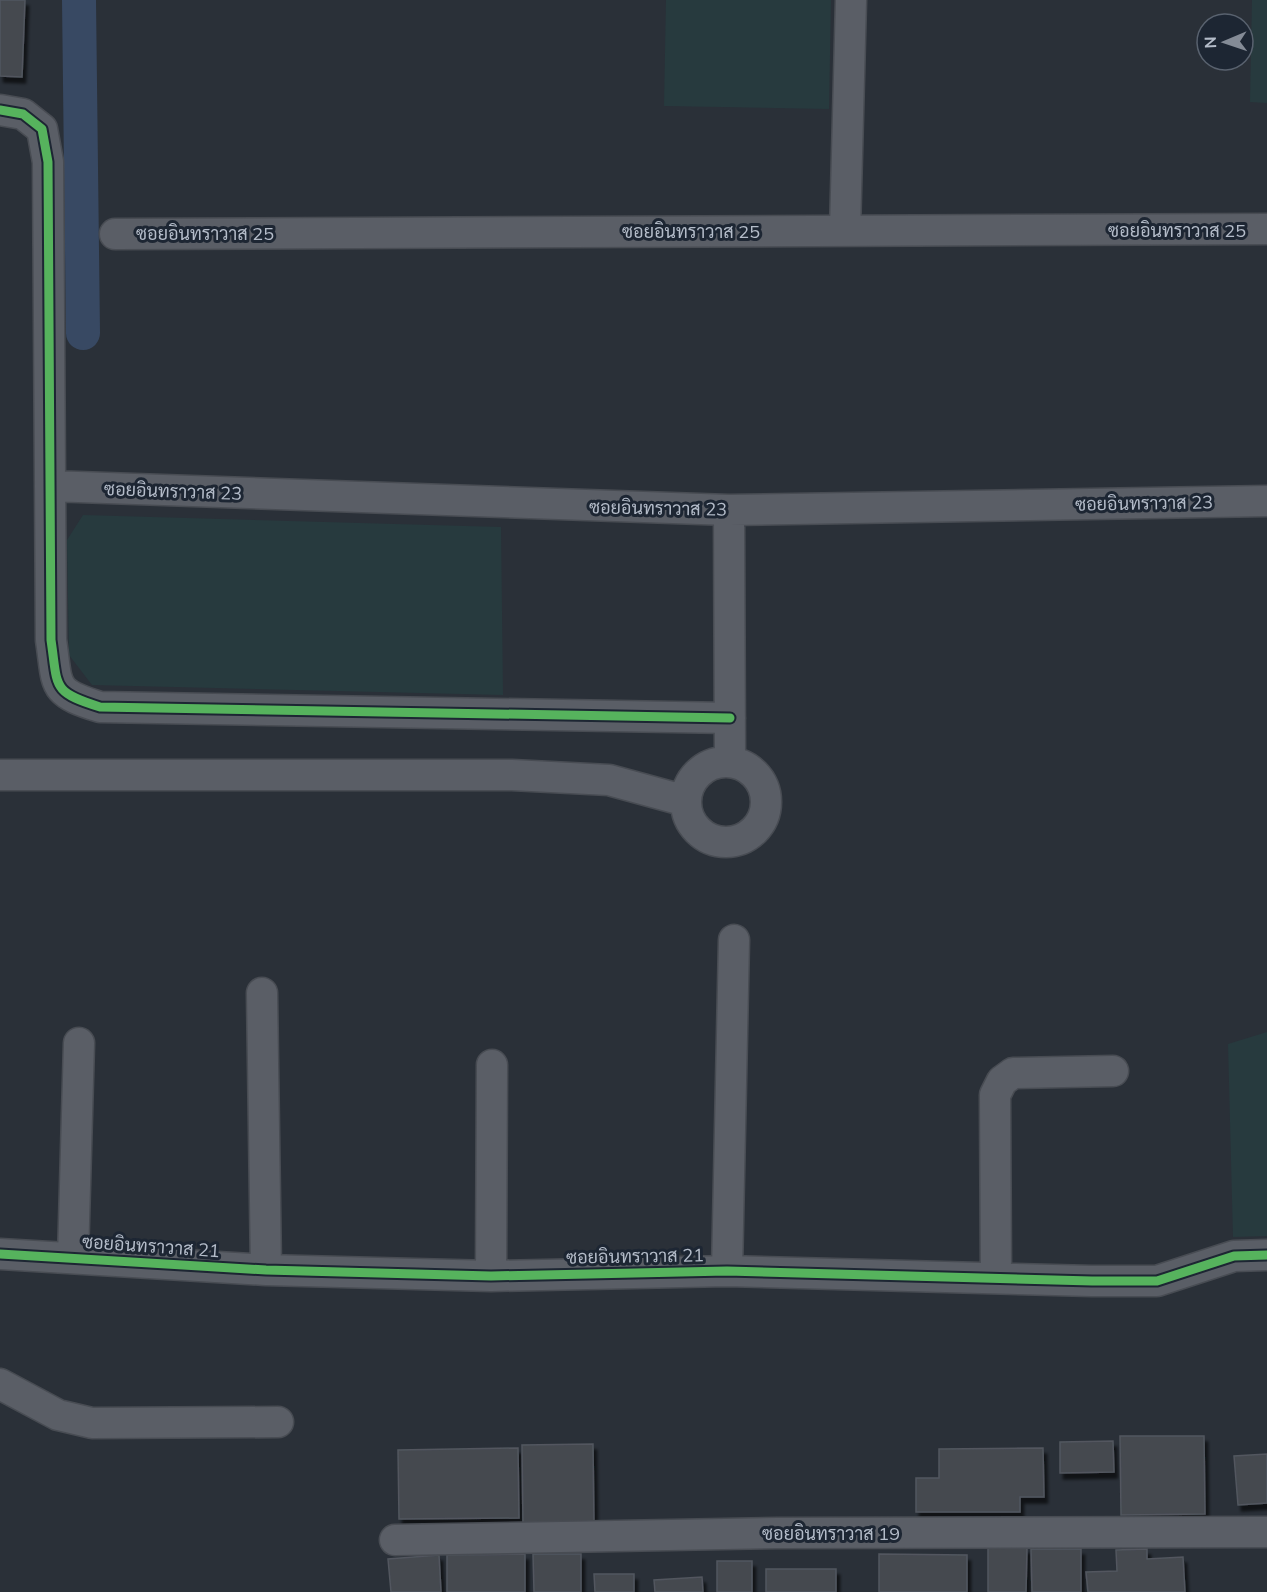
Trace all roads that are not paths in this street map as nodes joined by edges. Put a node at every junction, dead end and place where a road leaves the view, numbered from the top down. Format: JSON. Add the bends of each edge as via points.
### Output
{"nodes":[{"id":1,"x":850,"y":0,"type":"edge"},
{"id":2,"x":0,"y":110,"type":"edge"},
{"id":3,"x":1267,"y":229,"type":"edge"},
{"id":4,"x":845,"y":231,"type":"junction"},
{"id":5,"x":116,"y":234,"type":"dead end"},
{"id":6,"x":50,"y":486,"type":"junction"},
{"id":7,"x":1267,"y":501,"type":"edge"},
{"id":8,"x":729,"y":510,"type":"junction"},
{"id":9,"x":730,"y":718,"type":"junction"},
{"id":10,"x":730,"y":762,"type":"junction"},
{"id":11,"x":0,"y":775,"type":"edge"},
{"id":12,"x":686,"y":801,"type":"junction"},
{"id":13,"x":734,"y":940,"type":"dead end"},
{"id":14,"x":262,"y":993,"type":"dead end"},
{"id":15,"x":79,"y":1043,"type":"dead end"},
{"id":16,"x":492,"y":1065,"type":"dead end"},
{"id":17,"x":1113,"y":1071,"type":"dead end"},
{"id":18,"x":0,"y":1254,"type":"edge"},
{"id":19,"x":1267,"y":1255,"type":"edge"},
{"id":20,"x":73,"y":1257,"type":"junction"},
{"id":21,"x":266,"y":1270,"type":"junction"},
{"id":22,"x":727,"y":1271,"type":"junction"},
{"id":23,"x":491,"y":1276,"type":"junction"},
{"id":24,"x":996,"y":1277,"type":"junction"},
{"id":25,"x":0,"y":1384,"type":"edge"},
{"id":26,"x":278,"y":1422,"type":"dead end"},
{"id":27,"x":1267,"y":1532,"type":"edge"},
{"id":28,"x":395,"y":1540,"type":"dead end"}],
"edges":[{"from":1,"to":4,"type":"street"},
{"from":2,"to":6,"type":"street","via":[[23,114],[42,129],[48,162]]},
{"from":3,"to":4,"type":"street","name":"ซอยอินทราวาส 25"},
{"from":4,"to":5,"type":"street","name":"ซอยอินทราวาส 25"},
{"from":6,"to":8,"type":"street","name":"ซอยอินทราวาส 23"},
{"from":6,"to":9,"type":"street","via":[[51,640],[58,686],[69,698],[100,707]]},
{"from":7,"to":8,"type":"street","name":"ซอยอินทราวาส 23"},
{"from":8,"to":9,"type":"street"},
{"from":9,"to":10,"type":"street"},
{"from":10,"to":12,"type":"street","via":[[705,767],[688,788]]},
{"from":10,"to":12,"type":"street","via":[[754,773],[766,796],[762,822],[753,832],[735,841],[715,842],[694,826],[687,814]]},
{"from":11,"to":12,"type":"street","via":[[512,775],[609,780]]},
{"from":13,"to":22,"type":"street"},
{"from":14,"to":21,"type":"street"},
{"from":15,"to":20,"type":"street"},
{"from":16,"to":23,"type":"street"},
{"from":17,"to":24,"type":"street","via":[[1013,1073],[1002,1081],[995,1095]]},
{"from":18,"to":20,"type":"street","name":"ซอยอินทราวาส 21"},
{"from":19,"to":24,"type":"street","name":"ซอยอินทราวาส 21","via":[[1234,1256],[1157,1281]]},
{"from":20,"to":21,"type":"street","name":"ซอยอินทราวาส 21"},
{"from":21,"to":23,"type":"street","name":"ซอยอินทราวาส 21"},
{"from":22,"to":23,"type":"street","name":"ซอยอินทราวาส 21"},
{"from":22,"to":24,"type":"street","name":"ซอยอินทราวาส 21"},
{"from":25,"to":26,"type":"street","via":[[58,1415],[92,1423]]},
{"from":27,"to":28,"type":"street","name":"ซอยอินทราวาส 19","via":[[777,1533]]}]}
